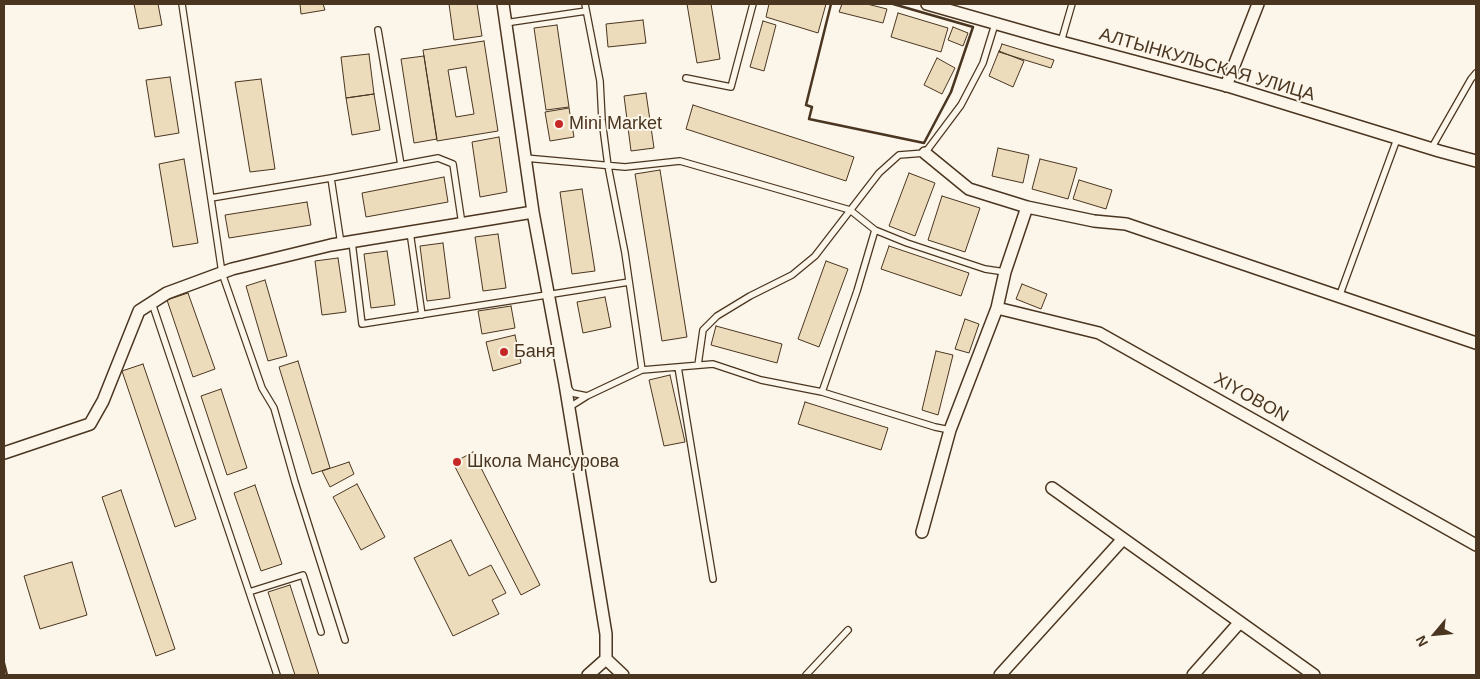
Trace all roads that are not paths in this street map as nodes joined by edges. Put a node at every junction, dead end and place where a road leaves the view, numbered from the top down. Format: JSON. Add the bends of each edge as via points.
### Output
{"nodes":[{"id":1,"x":182,"y":4,"type":"edge"},
{"id":2,"x":502,"y":4,"type":"edge"},
{"id":3,"x":585,"y":4,"type":"edge"},
{"id":4,"x":753,"y":4,"type":"edge"},
{"id":5,"x":927,"y":4,"type":"edge"},
{"id":6,"x":1072,"y":4,"type":"edge"},
{"id":7,"x":1258,"y":4,"type":"edge"},
{"id":8,"x":586,"y":11,"type":"junction"},
{"id":9,"x":505,"y":23,"type":"junction"},
{"id":10,"x":995,"y":24,"type":"junction"},
{"id":11,"x":378,"y":30,"type":"dead end"},
{"id":12,"x":1061,"y":42,"type":"junction"},
{"id":13,"x":1476,"y":73,"type":"edge"},
{"id":14,"x":686,"y":78,"type":"dead end"},
{"id":15,"x":1226,"y":86,"type":"junction"},
{"id":16,"x":1397,"y":138,"type":"junction"},
{"id":17,"x":1431,"y":149,"type":"junction"},
{"id":18,"x":925,"y":152,"type":"junction"},
{"id":19,"x":525,"y":158,"type":"junction"},
{"id":20,"x":1476,"y":161,"type":"edge"},
{"id":21,"x":401,"y":165,"type":"junction"},
{"id":22,"x":608,"y":166,"type":"junction"},
{"id":23,"x":331,"y":178,"type":"junction"},
{"id":24,"x":211,"y":198,"type":"junction"},
{"id":25,"x":1027,"y":207,"type":"junction"},
{"id":26,"x":850,"y":210,"type":"junction"},
{"id":27,"x":533,"y":212,"type":"junction"},
{"id":28,"x":462,"y":224,"type":"junction"},
{"id":29,"x":876,"y":230,"type":"junction"},
{"id":30,"x":410,"y":232,"type":"junction"},
{"id":31,"x":347,"y":243,"type":"junction"},
{"id":32,"x":1005,"y":272,"type":"junction"},
{"id":33,"x":222,"y":273,"type":"junction"},
{"id":34,"x":629,"y":282,"type":"junction"},
{"id":35,"x":548,"y":295,"type":"junction"},
{"id":36,"x":1340,"y":297,"type":"junction"},
{"id":37,"x":152,"y":303,"type":"junction"},
{"id":38,"x":997,"y":308,"type":"junction"},
{"id":39,"x":422,"y":315,"type":"junction"},
{"id":40,"x":1476,"y":343,"type":"edge"},
{"id":41,"x":698,"y":365,"type":"junction"},
{"id":42,"x":678,"y":367,"type":"junction"},
{"id":43,"x":642,"y":370,"type":"junction"},
{"id":44,"x":564,"y":384,"type":"junction"},
{"id":45,"x":822,"y":392,"type":"junction"},
{"id":46,"x":586,"y":396,"type":"junction"},
{"id":47,"x":568,"y":408,"type":"junction"},
{"id":48,"x":950,"y":430,"type":"junction"},
{"id":49,"x":4,"y":453,"type":"edge"},
{"id":50,"x":1052,"y":488,"type":"dead end"},
{"id":51,"x":922,"y":532,"type":"dead end"},
{"id":52,"x":1123,"y":538,"type":"junction"},
{"id":53,"x":1476,"y":545,"type":"edge"},
{"id":54,"x":713,"y":579,"type":"dead end"},
{"id":55,"x":249,"y":592,"type":"junction"},
{"id":56,"x":1240,"y":622,"type":"junction"},
{"id":57,"x":848,"y":630,"type":"dead end"},
{"id":58,"x":321,"y":632,"type":"dead end"},
{"id":59,"x":345,"y":640,"type":"dead end"},
{"id":60,"x":606,"y":659,"type":"junction"},
{"id":61,"x":277,"y":675,"type":"edge"},
{"id":62,"x":588,"y":675,"type":"edge"},
{"id":63,"x":623,"y":675,"type":"edge"},
{"id":64,"x":806,"y":675,"type":"edge"},
{"id":65,"x":1000,"y":675,"type":"edge"},
{"id":66,"x":1193,"y":675,"type":"edge"},
{"id":67,"x":1314,"y":675,"type":"edge"}],
"edges":[{"from":1,"to":24,"type":"lane"},
{"from":2,"to":9,"type":"street"},
{"from":3,"to":8,"type":"lane"},
{"from":4,"to":14,"type":"lane","via":[[731,87]]},
{"from":5,"to":10,"type":"street","name":"АЛТЫНКУЛЬСКАЯ УЛИЦА"},
{"from":6,"to":12,"type":"lane"},
{"from":7,"to":15,"type":"street"},
{"from":8,"to":9,"type":"lane"},
{"from":8,"to":22,"type":"lane","via":[[600,81]]},
{"from":9,"to":19,"type":"street"},
{"from":10,"to":12,"type":"street","name":"АЛТЫНКУЛЬСКАЯ УЛИЦА"},
{"from":10,"to":18,"type":"lane","via":[[982,63],[961,105]]},
{"from":11,"to":21,"type":"lane"},
{"from":12,"to":15,"type":"street","name":"АЛТЫНКУЛЬСКАЯ УЛИЦА"},
{"from":13,"to":17,"type":"lane"},
{"from":15,"to":16,"type":"street","name":"АЛТЫНКУЛЬСКАЯ УЛИЦА"},
{"from":16,"to":17,"type":"street","name":"АЛТЫНКУЛЬСКАЯ УЛИЦА"},
{"from":16,"to":36,"type":"lane"},
{"from":17,"to":20,"type":"street","name":"АЛТЫНКУЛЬСКАЯ УЛИЦА"},
{"from":18,"to":25,"type":"street","via":[[969,189]]},
{"from":18,"to":26,"type":"lane","via":[[899,155],[879,173]]},
{"from":19,"to":22,"type":"lane"},
{"from":19,"to":27,"type":"street"},
{"from":21,"to":23,"type":"lane"},
{"from":21,"to":28,"type":"lane","via":[[438,158],[453,164]]},
{"from":22,"to":26,"type":"lane","via":[[680,161]]},
{"from":22,"to":34,"type":"lane"},
{"from":23,"to":24,"type":"lane"},
{"from":23,"to":31,"type":"lane"},
{"from":24,"to":33,"type":"lane"},
{"from":25,"to":32,"type":"street"},
{"from":25,"to":36,"type":"street","via":[[1126,224]]},
{"from":26,"to":29,"type":"lane"},
{"from":26,"to":41,"type":"lane","via":[[815,256],[792,275],[717,316],[703,330]]},
{"from":27,"to":28,"type":"street"},
{"from":27,"to":35,"type":"street"},
{"from":28,"to":30,"type":"street"},
{"from":29,"to":32,"type":"lane","via":[[907,244],[985,269]]},
{"from":29,"to":45,"type":"lane"},
{"from":30,"to":31,"type":"street"},
{"from":30,"to":39,"type":"lane"},
{"from":31,"to":33,"type":"street"},
{"from":31,"to":39,"type":"lane","via":[[362,324]]},
{"from":32,"to":38,"type":"street"},
{"from":33,"to":37,"type":"street","via":[[167,293]]},
{"from":33,"to":59,"type":"lane","via":[[262,388],[274,408]]},
{"from":34,"to":35,"type":"lane"},
{"from":34,"to":43,"type":"lane"},
{"from":35,"to":39,"type":"lane"},
{"from":35,"to":44,"type":"street"},
{"from":36,"to":40,"type":"street"},
{"from":37,"to":49,"type":"street","via":[[139,312],[103,401],[90,424]]},
{"from":37,"to":55,"type":"lane"},
{"from":38,"to":48,"type":"street"},
{"from":38,"to":53,"type":"street","name":"XIYOBON","via":[[1099,333]]},
{"from":41,"to":42,"type":"lane"},
{"from":41,"to":45,"type":"lane","via":[[714,364],[761,380]]},
{"from":42,"to":43,"type":"lane"},
{"from":42,"to":54,"type":"lane"},
{"from":43,"to":46,"type":"lane"},
{"from":44,"to":46,"type":"lane","via":[[572,393]]},
{"from":44,"to":47,"type":"street"},
{"from":45,"to":48,"type":"lane"},
{"from":46,"to":47,"type":"lane"},
{"from":47,"to":60,"type":"street","via":[[606,634]]},
{"from":48,"to":51,"type":"street"},
{"from":50,"to":52,"type":"street"},
{"from":52,"to":56,"type":"street"},
{"from":52,"to":65,"type":"street"},
{"from":55,"to":58,"type":"lane","via":[[303,575]]},
{"from":55,"to":61,"type":"lane"},
{"from":56,"to":66,"type":"street"},
{"from":56,"to":67,"type":"street"},
{"from":57,"to":64,"type":"lane"},
{"from":60,"to":62,"type":"street"},
{"from":60,"to":63,"type":"street"}]}
